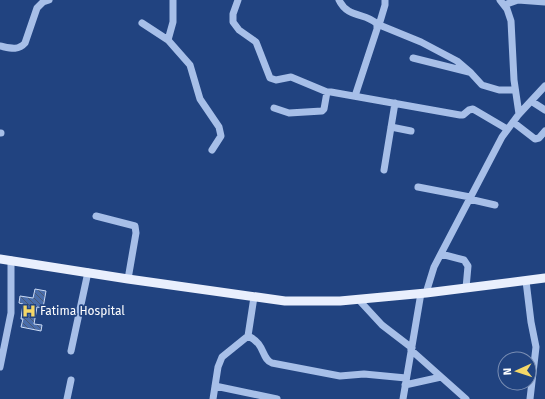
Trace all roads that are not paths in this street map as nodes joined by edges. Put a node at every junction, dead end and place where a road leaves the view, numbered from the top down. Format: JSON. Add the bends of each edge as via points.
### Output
{"nodes":[{"id":1,"x":49,"y":0,"type":"edge"},
{"id":2,"x":173,"y":0,"type":"edge"},
{"id":3,"x":238,"y":0,"type":"edge"},
{"id":4,"x":339,"y":0,"type":"edge"},
{"id":5,"x":385,"y":0,"type":"edge"},
{"id":6,"x":502,"y":2,"type":"edge"},
{"id":7,"x":545,"y":2,"type":"edge"},
{"id":8,"x":142,"y":23,"type":"dead end"},
{"id":9,"x":378,"y":24,"type":"junction"},
{"id":10,"x":168,"y":40,"type":"junction"},
{"id":11,"x":0,"y":46,"type":"edge"},
{"id":12,"x":413,"y":58,"type":"dead end"},
{"id":13,"x":471,"y":73,"type":"junction"},
{"id":14,"x":545,"y":86,"type":"edge"},
{"id":15,"x":515,"y":90,"type":"junction"},
{"id":16,"x":327,"y":92,"type":"junction"},
{"id":17,"x":355,"y":96,"type":"junction"},
{"id":18,"x":531,"y":101,"type":"junction"},
{"id":19,"x":395,"y":103,"type":"junction"},
{"id":20,"x":274,"y":108,"type":"dead end"},
{"id":21,"x":545,"y":110,"type":"edge"},
{"id":22,"x":519,"y":114,"type":"junction"},
{"id":23,"x":513,"y":122,"type":"junction"},
{"id":24,"x":391,"y":127,"type":"junction"},
{"id":25,"x":507,"y":130,"type":"junction"},
{"id":26,"x":411,"y":131,"type":"dead end"},
{"id":27,"x":545,"y":131,"type":"edge"},
{"id":28,"x":212,"y":150,"type":"dead end"},
{"id":29,"x":384,"y":170,"type":"dead end"},
{"id":30,"x":418,"y":187,"type":"dead end"},
{"id":31,"x":469,"y":198,"type":"junction"},
{"id":32,"x":495,"y":205,"type":"dead end"},
{"id":33,"x":96,"y":216,"type":"dead end"},
{"id":34,"x":441,"y":254,"type":"junction"},
{"id":35,"x":0,"y":259,"type":"edge"},
{"id":36,"x":11,"y":260,"type":"junction"},
{"id":37,"x":88,"y":272,"type":"junction"},
{"id":38,"x":545,"y":278,"type":"edge"},
{"id":39,"x":128,"y":279,"type":"junction"},
{"id":40,"x":526,"y":281,"type":"junction"},
{"id":41,"x":466,"y":288,"type":"junction"},
{"id":42,"x":423,"y":293,"type":"junction"},
{"id":43,"x":254,"y":297,"type":"junction"},
{"id":44,"x":358,"y":299,"type":"junction"},
{"id":45,"x":248,"y":336,"type":"junction"},
{"id":46,"x":411,"y":349,"type":"junction"},
{"id":47,"x":71,"y":351,"type":"dead end"},
{"id":48,"x":0,"y":366,"type":"edge"},
{"id":49,"x":441,"y":377,"type":"junction"},
{"id":50,"x":71,"y":380,"type":"dead end"},
{"id":51,"x":406,"y":382,"type":"junction"},
{"id":52,"x":215,"y":386,"type":"junction"},
{"id":53,"x":67,"y":399,"type":"edge"},
{"id":54,"x":213,"y":399,"type":"edge"},
{"id":55,"x":278,"y":399,"type":"edge"},
{"id":56,"x":403,"y":399,"type":"edge"},
{"id":57,"x":466,"y":399,"type":"edge"},
{"id":58,"x":530,"y":399,"type":"edge"}],
"edges":[{"from":1,"to":11,"type":"street","via":[[37,8],[21,46]]},
{"from":2,"to":10,"type":"street","via":[[174,22]]},
{"from":3,"to":16,"type":"street","via":[[233,22],[238,30],[256,42],[269,77],[276,80],[291,77]]},
{"from":4,"to":9,"type":"street","via":[[346,10]]},
{"from":5,"to":9,"type":"street"},
{"from":6,"to":7,"type":"street"},
{"from":6,"to":15,"type":"street","via":[[511,22]]},
{"from":8,"to":10,"type":"street"},
{"from":9,"to":13,"type":"street","via":[[420,42]]},
{"from":9,"to":17,"type":"street"},
{"from":10,"to":28,"type":"street","via":[[190,66],[200,99],[219,127],[221,136]]},
{"from":12,"to":13,"type":"street"},
{"from":13,"to":15,"type":"street","via":[[487,88]]},
{"from":14,"to":18,"type":"street"},
{"from":15,"to":22,"type":"street"},
{"from":16,"to":17,"type":"street"},
{"from":16,"to":20,"type":"street","via":[[322,111],[289,112]]},
{"from":17,"to":19,"type":"street"},
{"from":18,"to":21,"type":"street"},
{"from":18,"to":22,"type":"street"},
{"from":19,"to":24,"type":"street"},
{"from":19,"to":25,"type":"street","via":[[460,115],[473,109]]},
{"from":22,"to":23,"type":"street"},
{"from":23,"to":25,"type":"street"},
{"from":23,"to":27,"type":"street","via":[[535,138],[540,138]]},
{"from":24,"to":26,"type":"street"},
{"from":24,"to":29,"type":"street"},
{"from":25,"to":31,"type":"street"},
{"from":30,"to":31,"type":"street"},
{"from":31,"to":32,"type":"street"},
{"from":31,"to":34,"type":"street"},
{"from":33,"to":39,"type":"street","via":[[135,226]]},
{"from":34,"to":41,"type":"street","via":[[464,260],[468,266]]},
{"from":34,"to":42,"type":"street"},
{"from":35,"to":36,"type":"main road"},
{"from":36,"to":37,"type":"main road"},
{"from":36,"to":48,"type":"street","via":[[11,313]]},
{"from":37,"to":39,"type":"main road"},
{"from":37,"to":47,"type":"street"},
{"from":38,"to":40,"type":"main road"},
{"from":39,"to":43,"type":"main road"},
{"from":40,"to":41,"type":"main road"},
{"from":40,"to":58,"type":"street","via":[[536,347]]},
{"from":41,"to":42,"type":"main road"},
{"from":42,"to":44,"type":"main road"},
{"from":42,"to":46,"type":"street"},
{"from":43,"to":44,"type":"main road","via":[[303,302]]},
{"from":43,"to":45,"type":"street"},
{"from":44,"to":46,"type":"street","via":[[382,325]]},
{"from":45,"to":51,"type":"street","via":[[258,342],[266,359],[272,363],[340,376],[364,374]]},
{"from":45,"to":52,"type":"street","via":[[220,360]]},
{"from":46,"to":49,"type":"street"},
{"from":46,"to":51,"type":"street"},
{"from":49,"to":51,"type":"street"},
{"from":49,"to":57,"type":"street"},
{"from":50,"to":53,"type":"street"},
{"from":51,"to":56,"type":"street"},
{"from":52,"to":54,"type":"street"},
{"from":52,"to":55,"type":"street"}]}
